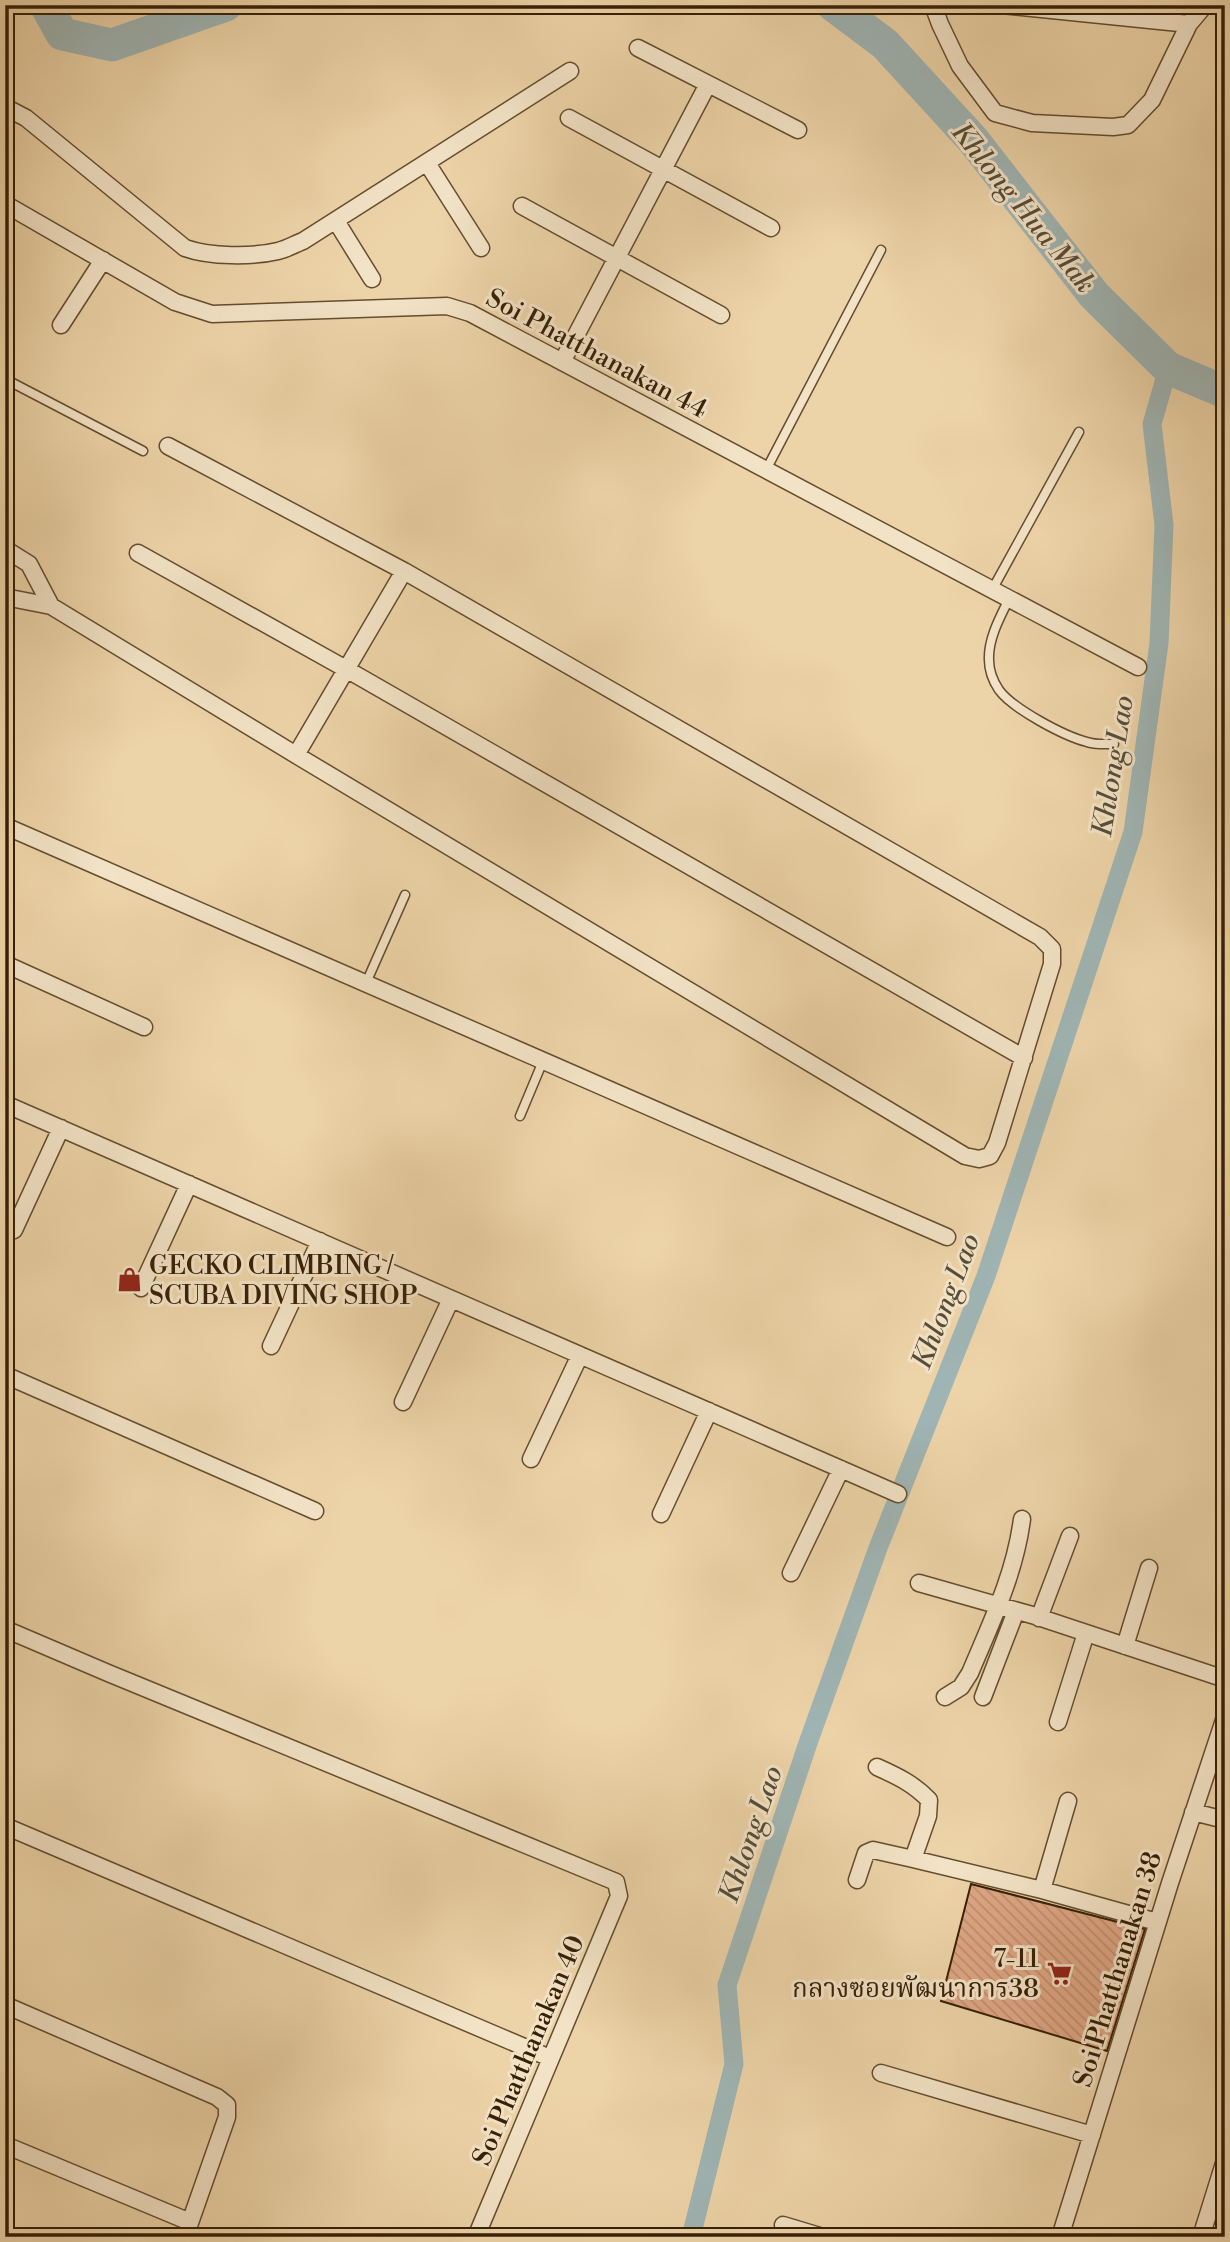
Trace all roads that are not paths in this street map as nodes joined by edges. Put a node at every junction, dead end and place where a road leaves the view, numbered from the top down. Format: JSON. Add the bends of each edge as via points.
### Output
{"nodes":[{"id":1,"x":933,"y":5,"type":"edge"},
{"id":2,"x":1002,"y":5,"type":"edge"},
{"id":3,"x":1205,"y":5,"type":"edge"},
{"id":4,"x":1189,"y":24,"type":"junction"},
{"id":5,"x":638,"y":48,"type":"dead end"},
{"id":6,"x":570,"y":71,"type":"dead end"},
{"id":7,"x":708,"y":84,"type":"junction"},
{"id":8,"x":5,"y":107,"type":"edge"},
{"id":9,"x":569,"y":118,"type":"dead end"},
{"id":10,"x":798,"y":130,"type":"dead end"},
{"id":11,"x":427,"y":163,"type":"junction"},
{"id":12,"x":663,"y":169,"type":"junction"},
{"id":13,"x":5,"y":204,"type":"edge"},
{"id":14,"x":522,"y":206,"type":"dead end"},
{"id":15,"x":336,"y":221,"type":"junction"},
{"id":16,"x":771,"y":228,"type":"dead end"},
{"id":17,"x":481,"y":248,"type":"dead end"},
{"id":18,"x":881,"y":250,"type":"dead end"},
{"id":19,"x":617,"y":258,"type":"junction"},
{"id":20,"x":103,"y":260,"type":"junction"},
{"id":21,"x":372,"y":279,"type":"dead end"},
{"id":22,"x":721,"y":315,"type":"dead end"},
{"id":23,"x":61,"y":325,"type":"dead end"},
{"id":24,"x":562,"y":362,"type":"junction"},
{"id":25,"x":5,"y":379,"type":"edge"},
{"id":26,"x":1079,"y":432,"type":"dead end"},
{"id":27,"x":168,"y":446,"type":"dead end"},
{"id":28,"x":143,"y":451,"type":"dead end"},
{"id":29,"x":766,"y":470,"type":"junction"},
{"id":30,"x":5,"y":549,"type":"edge"},
{"id":31,"x":138,"y":553,"type":"dead end"},
{"id":32,"x":404,"y":571,"type":"junction"},
{"id":33,"x":992,"y":590,"type":"junction"},
{"id":34,"x":5,"y":597,"type":"edge"},
{"id":35,"x":1009,"y":599,"type":"junction"},
{"id":36,"x":51,"y":606,"type":"junction"},
{"id":37,"x":1138,"y":667,"type":"dead end"},
{"id":38,"x":346,"y":669,"type":"junction"},
{"id":39,"x":1114,"y":744,"type":"dead end"},
{"id":40,"x":296,"y":755,"type":"junction"},
{"id":41,"x":5,"y":826,"type":"edge"},
{"id":42,"x":405,"y":895,"type":"dead end"},
{"id":43,"x":5,"y":964,"type":"edge"},
{"id":44,"x":366,"y":983,"type":"junction"},
{"id":45,"x":144,"y":1027,"type":"dead end"},
{"id":46,"x":1024,"y":1058,"type":"junction"},
{"id":47,"x":543,"y":1060,"type":"junction"},
{"id":48,"x":5,"y":1104,"type":"edge"},
{"id":49,"x":520,"y":1116,"type":"dead end"},
{"id":50,"x":61,"y":1128,"type":"junction"},
{"id":51,"x":189,"y":1184,"type":"junction"},
{"id":52,"x":14,"y":1230,"type":"dead end"},
{"id":53,"x":947,"y":1237,"type":"dead end"},
{"id":54,"x":320,"y":1241,"type":"junction"},
{"id":55,"x":141,"y":1288,"type":"dead end"},
{"id":56,"x":451,"y":1299,"type":"junction"},
{"id":57,"x":271,"y":1346,"type":"dead end"},
{"id":58,"x":580,"y":1355,"type":"junction"},
{"id":59,"x":5,"y":1375,"type":"edge"},
{"id":60,"x":403,"y":1402,"type":"dead end"},
{"id":61,"x":709,"y":1411,"type":"junction"},
{"id":62,"x":531,"y":1459,"type":"dead end"},
{"id":63,"x":841,"y":1469,"type":"junction"},
{"id":64,"x":898,"y":1494,"type":"dead end"},
{"id":65,"x":315,"y":1510,"type":"dead end"},
{"id":66,"x":661,"y":1514,"type":"dead end"},
{"id":67,"x":1022,"y":1520,"type":"dead end"},
{"id":68,"x":1070,"y":1536,"type":"dead end"},
{"id":69,"x":1149,"y":1567,"type":"dead end"},
{"id":70,"x":792,"y":1573,"type":"dead end"},
{"id":71,"x":919,"y":1583,"type":"dead end"},
{"id":72,"x":999,"y":1606,"type":"junction"},
{"id":73,"x":1017,"y":1611,"type":"junction"},
{"id":74,"x":1039,"y":1618,"type":"junction"},
{"id":75,"x":5,"y":1629,"type":"edge"},
{"id":76,"x":1086,"y":1633,"type":"junction"},
{"id":77,"x":1125,"y":1646,"type":"junction"},
{"id":78,"x":1225,"y":1679,"type":"edge"},
{"id":79,"x":945,"y":1697,"type":"dead end"},
{"id":80,"x":983,"y":1697,"type":"dead end"},
{"id":81,"x":1225,"y":1717,"type":"edge"},
{"id":82,"x":1058,"y":1722,"type":"dead end"},
{"id":83,"x":877,"y":1768,"type":"dead end"},
{"id":84,"x":1068,"y":1801,"type":"dead end"},
{"id":85,"x":1192,"y":1812,"type":"junction"},
{"id":86,"x":1225,"y":1820,"type":"edge"},
{"id":87,"x":5,"y":1826,"type":"edge"},
{"id":88,"x":913,"y":1860,"type":"junction"},
{"id":89,"x":858,"y":1880,"type":"dead end"},
{"id":90,"x":1042,"y":1890,"type":"junction"},
{"id":91,"x":1157,"y":1922,"type":"junction"},
{"id":92,"x":5,"y":2005,"type":"edge"},
{"id":93,"x":550,"y":2058,"type":"junction"},
{"id":94,"x":881,"y":2073,"type":"dead end"},
{"id":95,"x":1091,"y":2134,"type":"junction"},
{"id":96,"x":5,"y":2145,"type":"edge"},
{"id":97,"x":1225,"y":2160,"type":"edge"},
{"id":98,"x":783,"y":2225,"type":"dead end"},
{"id":99,"x":187,"y":2229,"type":"edge"},
{"id":100,"x":476,"y":2237,"type":"edge"},
{"id":101,"x":823,"y":2237,"type":"edge"},
{"id":102,"x":1060,"y":2237,"type":"edge"},
{"id":103,"x":1201,"y":2237,"type":"edge"}],
"edges":[{"from":1,"to":4,"type":"street","via":[[960,66],[995,113],[1032,123],[1128,125],[1152,100]]},
{"from":2,"to":4,"type":"street"},
{"from":3,"to":4,"type":"street"},
{"from":5,"to":7,"type":"street"},
{"from":6,"to":11,"type":"street"},
{"from":7,"to":10,"type":"street"},
{"from":7,"to":12,"type":"street"},
{"from":8,"to":15,"type":"street","via":[[26,118],[185,248],[198,253],[279,251]]},
{"from":9,"to":12,"type":"street"},
{"from":11,"to":15,"type":"street"},
{"from":11,"to":17,"type":"street"},
{"from":12,"to":16,"type":"street"},
{"from":12,"to":19,"type":"street"},
{"from":13,"to":20,"type":"street","name":"Soi Phatthanakan 44"},
{"from":14,"to":19,"type":"street"},
{"from":15,"to":21,"type":"street"},
{"from":18,"to":29,"type":"lane"},
{"from":19,"to":22,"type":"street"},
{"from":19,"to":24,"type":"street"},
{"from":20,"to":23,"type":"street"},
{"from":20,"to":24,"type":"street","name":"Soi Phatthanakan 44","via":[[175,302],[212,314],[447,306],[470,313]]},
{"from":24,"to":29,"type":"street","name":"Soi Phatthanakan 44"},
{"from":25,"to":28,"type":"lane"},
{"from":26,"to":33,"type":"lane"},
{"from":27,"to":32,"type":"street"},
{"from":29,"to":33,"type":"street","name":"Soi Phatthanakan 44"},
{"from":30,"to":36,"type":"street","via":[[29,564]]},
{"from":31,"to":38,"type":"street"},
{"from":32,"to":38,"type":"street"},
{"from":32,"to":46,"type":"street","via":[[1040,937],[1052,949],[1052,964]]},
{"from":33,"to":35,"type":"street","name":"Soi Phatthanakan 44"},
{"from":34,"to":36,"type":"street"},
{"from":35,"to":37,"type":"street","name":"Soi Phatthanakan 44"},
{"from":35,"to":39,"type":"lane","via":[[993,633],[988,658],[991,677],[1001,693],[1072,737]]},
{"from":36,"to":40,"type":"street"},
{"from":38,"to":40,"type":"street"},
{"from":38,"to":46,"type":"street"},
{"from":40,"to":46,"type":"street","via":[[965,1156],[990,1156]]},
{"from":41,"to":44,"type":"street"},
{"from":42,"to":44,"type":"lane"},
{"from":43,"to":45,"type":"street"},
{"from":44,"to":47,"type":"street"},
{"from":47,"to":49,"type":"lane"},
{"from":47,"to":53,"type":"street"},
{"from":48,"to":50,"type":"street"},
{"from":50,"to":51,"type":"street"},
{"from":50,"to":52,"type":"street"},
{"from":51,"to":54,"type":"street"},
{"from":51,"to":55,"type":"street"},
{"from":54,"to":56,"type":"street"},
{"from":54,"to":57,"type":"street"},
{"from":56,"to":58,"type":"street"},
{"from":56,"to":60,"type":"street"},
{"from":58,"to":61,"type":"street"},
{"from":58,"to":62,"type":"street"},
{"from":59,"to":65,"type":"street"},
{"from":61,"to":63,"type":"street"},
{"from":61,"to":66,"type":"street"},
{"from":63,"to":64,"type":"street"},
{"from":63,"to":70,"type":"street"},
{"from":67,"to":72,"type":"street","via":[[1017,1554]]},
{"from":68,"to":74,"type":"street"},
{"from":69,"to":77,"type":"street"},
{"from":71,"to":72,"type":"street"},
{"from":72,"to":73,"type":"street"},
{"from":72,"to":79,"type":"street","via":[[965,1682]]},
{"from":73,"to":74,"type":"street"},
{"from":73,"to":80,"type":"street"},
{"from":74,"to":76,"type":"street"},
{"from":75,"to":93,"type":"street","name":"Soi Phatthanakan 40","via":[[616,1882],[619,1896]]},
{"from":76,"to":77,"type":"street"},
{"from":76,"to":82,"type":"street"},
{"from":77,"to":78,"type":"street"},
{"from":81,"to":85,"type":"street","name":"Soi Phatthanakan 38"},
{"from":83,"to":88,"type":"street","via":[[918,1788],[929,1800]]},
{"from":84,"to":90,"type":"street"},
{"from":85,"to":86,"type":"street"},
{"from":85,"to":91,"type":"street","name":"Soi Phatthanakan 38"},
{"from":87,"to":93,"type":"street"},
{"from":88,"to":89,"type":"street","via":[[873,1850],[866,1853]]},
{"from":88,"to":90,"type":"street"},
{"from":90,"to":91,"type":"street"},
{"from":91,"to":95,"type":"street","name":"Soi Phatthanakan 38"},
{"from":92,"to":99,"type":"street","via":[[227,2105],[228,2117]]},
{"from":93,"to":100,"type":"street","name":"Soi Phatthanakan 40"},
{"from":94,"to":95,"type":"street"},
{"from":95,"to":102,"type":"street","name":"Soi Phatthanakan 38"},
{"from":96,"to":99,"type":"street"},
{"from":97,"to":103,"type":"street"},
{"from":98,"to":101,"type":"street"}]}
